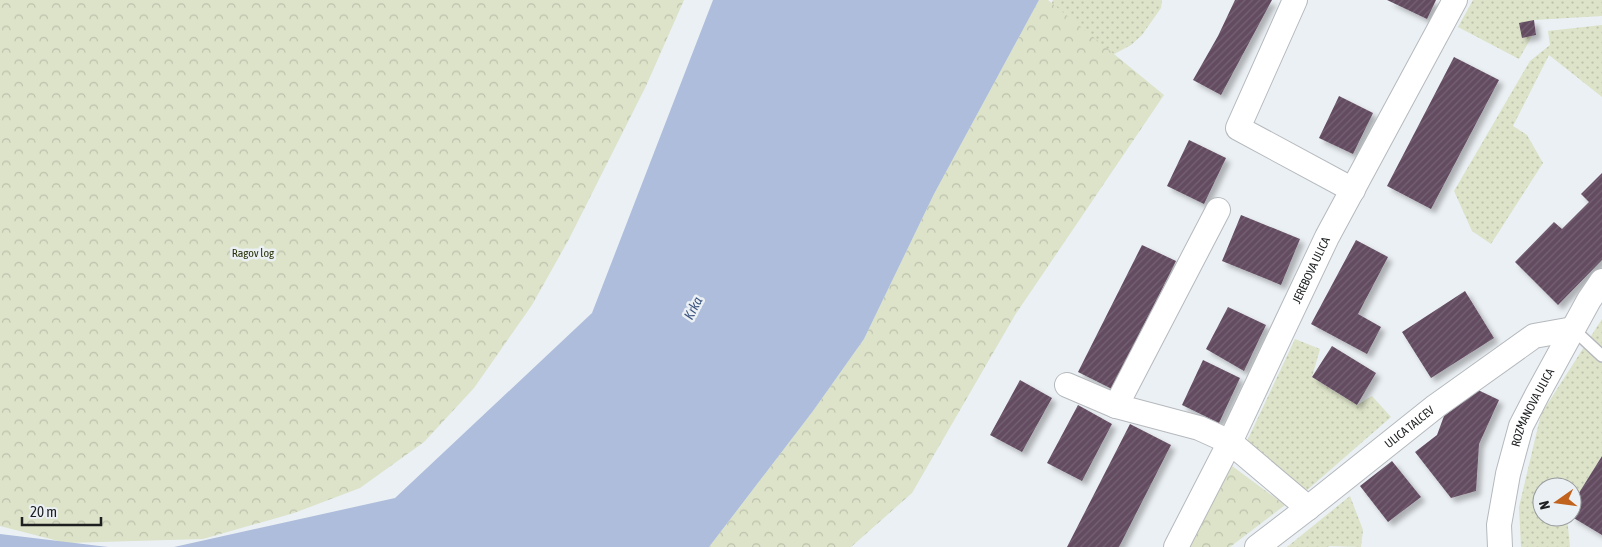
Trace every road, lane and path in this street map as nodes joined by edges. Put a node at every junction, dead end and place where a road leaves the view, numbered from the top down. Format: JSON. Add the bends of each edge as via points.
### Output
{"nodes":[{"id":1,"x":1295,"y":0,"type":"edge"},
{"id":2,"x":1454,"y":3,"type":"edge"},
{"id":3,"x":1352,"y":190,"type":"junction"},
{"id":4,"x":1218,"y":210,"type":"dead end"},
{"id":5,"x":1602,"y":281,"type":"edge"},
{"id":6,"x":1573,"y":329,"type":"junction"},
{"id":7,"x":1602,"y":356,"type":"edge"},
{"id":8,"x":1067,"y":385,"type":"dead end"},
{"id":9,"x":1116,"y":406,"type":"junction"},
{"id":10,"x":1230,"y":442,"type":"junction"},
{"id":11,"x":1308,"y":508,"type":"junction"},
{"id":12,"x":1176,"y":547,"type":"edge"},
{"id":13,"x":1257,"y":547,"type":"edge"},
{"id":14,"x":1500,"y":547,"type":"edge"}],
"edges":[{"from":1,"to":3,"type":"street","via":[[1238,128]]},
{"from":2,"to":3,"type":"street","name":"JEREBOVA ULICA"},
{"from":3,"to":10,"type":"street","name":"JEREBOVA ULICA"},
{"from":4,"to":9,"type":"street"},
{"from":5,"to":6,"type":"street","name":"ROZMANOVA ULICA"},
{"from":6,"to":7,"type":"lane"},
{"from":6,"to":11,"type":"street","name":"ULICA TALCEV","via":[[1534,336],[1436,406]]},
{"from":6,"to":14,"type":"street","name":"ROZMANOVA ULICA","via":[[1522,426],[1508,474],[1499,525]]},
{"from":8,"to":9,"type":"street"},
{"from":9,"to":10,"type":"street","via":[[1199,428]]},
{"from":10,"to":11,"type":"street"},
{"from":10,"to":12,"type":"street","name":"JEREBOVA ULICA"},
{"from":11,"to":13,"type":"street","name":"ULICA TALCEV"}]}
